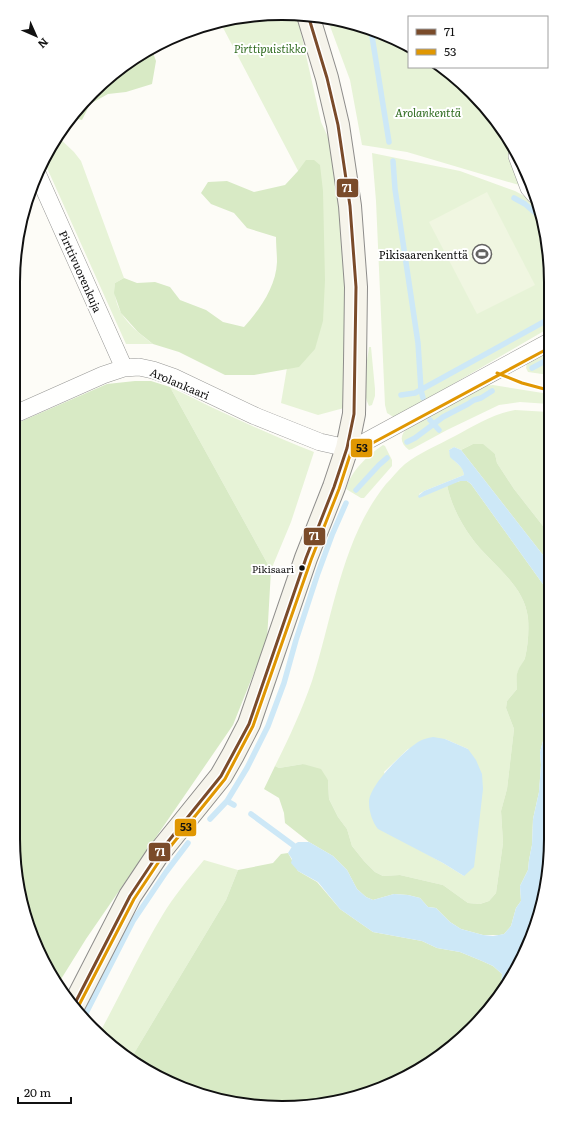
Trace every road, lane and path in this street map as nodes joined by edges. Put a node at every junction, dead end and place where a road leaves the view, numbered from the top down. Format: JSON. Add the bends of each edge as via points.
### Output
{"nodes":[{"id":1,"x":310,"y":22,"type":"edge"},
{"id":2,"x":41,"y":181,"type":"edge"},
{"id":3,"x":544,"y":345,"type":"edge"},
{"id":4,"x":124,"y":368,"type":"junction"},
{"id":5,"x":20,"y":412,"type":"edge"},
{"id":6,"x":347,"y":448,"type":"junction"},
{"id":7,"x":76,"y":1001,"type":"edge"}],
"edges":[{"from":1,"to":6,"type":"street","via":[[338,125],[350,206],[356,287],[354,414]]},
{"from":2,"to":4,"type":"street","name":"Pirttivuorenkuja"},
{"from":3,"to":6,"type":"street","via":[[365,442]]},
{"from":4,"to":5,"type":"street","name":"Arolankaari"},
{"from":4,"to":6,"type":"street","name":"Arolankaari","via":[[154,370],[254,416],[320,442]]},
{"from":6,"to":7,"type":"street","via":[[240,743],[221,776],[158,854],[130,896]]}]}
